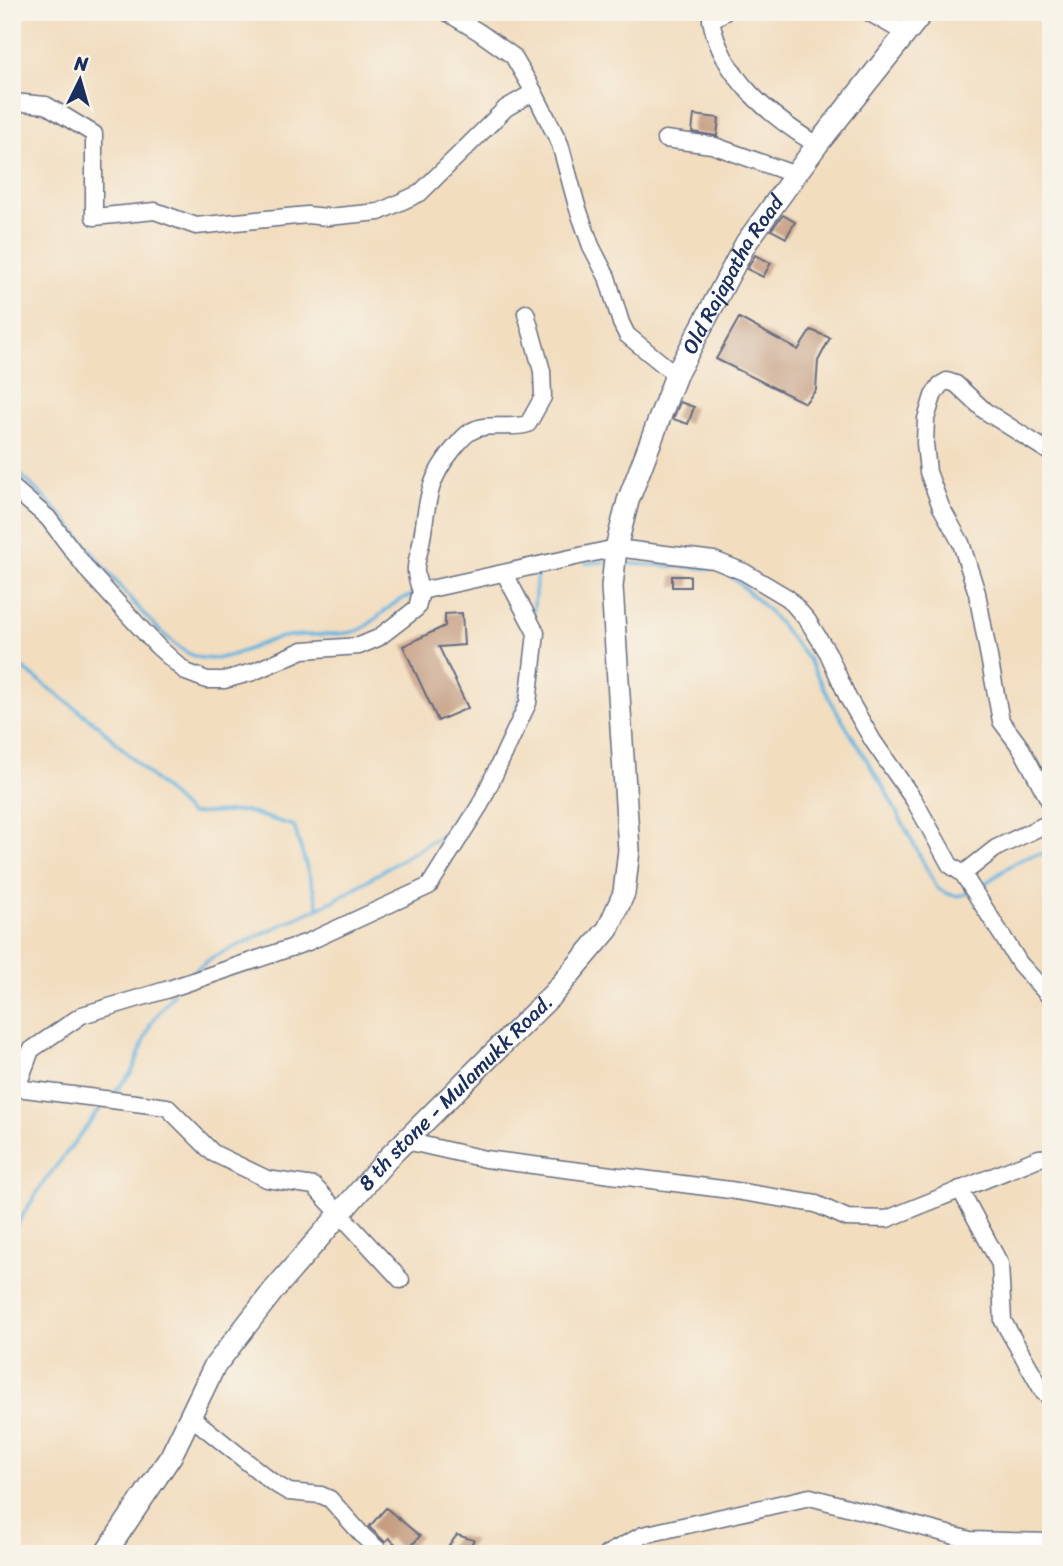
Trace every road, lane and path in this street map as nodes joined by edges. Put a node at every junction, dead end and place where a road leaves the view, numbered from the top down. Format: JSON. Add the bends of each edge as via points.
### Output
{"nodes":[{"id":1,"x":446,"y":12,"type":"edge"},
{"id":2,"x":725,"y":12,"type":"edge"},
{"id":3,"x":868,"y":12,"type":"edge"},
{"id":4,"x":923,"y":12,"type":"edge"},
{"id":5,"x":905,"y":33,"type":"junction"},
{"id":6,"x":534,"y":92,"type":"junction"},
{"id":7,"x":12,"y":102,"type":"edge"},
{"id":8,"x":665,"y":139,"type":"dead end"},
{"id":9,"x":817,"y":145,"type":"junction"},
{"id":10,"x":796,"y":174,"type":"junction"},
{"id":11,"x":526,"y":313,"type":"dead end"},
{"id":12,"x":676,"y":375,"type":"junction"},
{"id":13,"x":1051,"y":453,"type":"edge"},
{"id":14,"x":12,"y":487,"type":"edge"},
{"id":15,"x":615,"y":559,"type":"junction"},
{"id":16,"x":508,"y":578,"type":"junction"},
{"id":17,"x":421,"y":591,"type":"junction"},
{"id":18,"x":1051,"y":804,"type":"edge"},
{"id":19,"x":1051,"y":822,"type":"edge"},
{"id":20,"x":968,"y":882,"type":"junction"},
{"id":21,"x":1051,"y":998,"type":"edge"},
{"id":22,"x":406,"y":1141,"type":"junction"},
{"id":23,"x":1051,"y":1157,"type":"edge"},
{"id":24,"x":960,"y":1189,"type":"junction"},
{"id":25,"x":339,"y":1214,"type":"junction"},
{"id":26,"x":401,"y":1280,"type":"dead end"},
{"id":27,"x":1051,"y":1397,"type":"edge"},
{"id":28,"x":190,"y":1416,"type":"junction"},
{"id":29,"x":1051,"y":1542,"type":"edge"},
{"id":30,"x":105,"y":1554,"type":"edge"},
{"id":31,"x":383,"y":1554,"type":"edge"},
{"id":32,"x":607,"y":1554,"type":"edge"}],
"edges":[{"from":1,"to":6,"type":"street","via":[[513,56]]},
{"from":2,"to":9,"type":"street","via":[[711,20],[732,72],[763,107]]},
{"from":3,"to":5,"type":"street"},
{"from":4,"to":5,"type":"main road","name":"Old Rajapatha Road"},
{"from":5,"to":9,"type":"main road","name":"Old Rajapatha Road"},
{"from":6,"to":7,"type":"street","via":[[506,108],[420,193],[379,212],[196,226],[155,211],[94,217],[94,134],[46,105]]},
{"from":6,"to":12,"type":"street","via":[[560,144],[591,246],[627,335]]},
{"from":8,"to":10,"type":"street","via":[[712,145]]},
{"from":9,"to":10,"type":"main road","name":"Old Rajapatha Road"},
{"from":10,"to":12,"type":"main road","name":"Old Rajapatha Road","via":[[746,243]]},
{"from":11,"to":17,"type":"street","via":[[542,371],[542,397],[528,424],[471,431],[439,468],[430,486],[414,568]]},
{"from":12,"to":15,"type":"main road","name":"Old Rajapatha Road","via":[[628,501]]},
{"from":13,"to":18,"type":"street","via":[[985,411],[956,384],[947,381],[933,396],[926,419],[928,472],[961,543],[977,593],[1001,721]]},
{"from":14,"to":17,"type":"street","via":[[48,518],[89,572],[157,646],[186,672],[207,680],[253,672],[303,650],[359,646],[378,638],[417,608]]},
{"from":15,"to":16,"type":"street"},
{"from":15,"to":20,"type":"street","via":[[715,560],[788,598],[828,653],[848,698],[950,865]]},
{"from":15,"to":22,"type":"main road","name":"8 th stone - Mulamukk Road.","via":[[611,587],[629,850],[624,893],[608,929],[553,994]]},
{"from":16,"to":17,"type":"street"},
{"from":16,"to":25,"type":"street","via":[[536,633],[528,704],[480,805],[429,886],[308,942],[82,1014],[31,1050],[17,1088],[167,1107],[213,1153],[267,1179],[314,1185]]},
{"from":19,"to":20,"type":"street","via":[[996,848]]},
{"from":20,"to":21,"type":"street","via":[[1020,964]]},
{"from":22,"to":24,"type":"street","via":[[485,1159],[816,1204],[847,1218],[887,1219]]},
{"from":22,"to":25,"type":"main road","name":"8 th stone - Mulamukk Road."},
{"from":23,"to":24,"type":"street"},
{"from":24,"to":27,"type":"street","via":[[1000,1264],[1003,1321],[1044,1393]]},
{"from":25,"to":26,"type":"street"},
{"from":25,"to":28,"type":"main road","name":"8 th stone - Mulamukk Road.","via":[[214,1367]]},
{"from":28,"to":30,"type":"main road","name":"8 th stone - Mulamukk Road.","via":[[171,1455]]},
{"from":28,"to":31,"type":"street","via":[[272,1482],[289,1492],[330,1499]]},
{"from":29,"to":32,"type":"street","via":[[970,1540],[810,1497],[643,1535]]}]}
